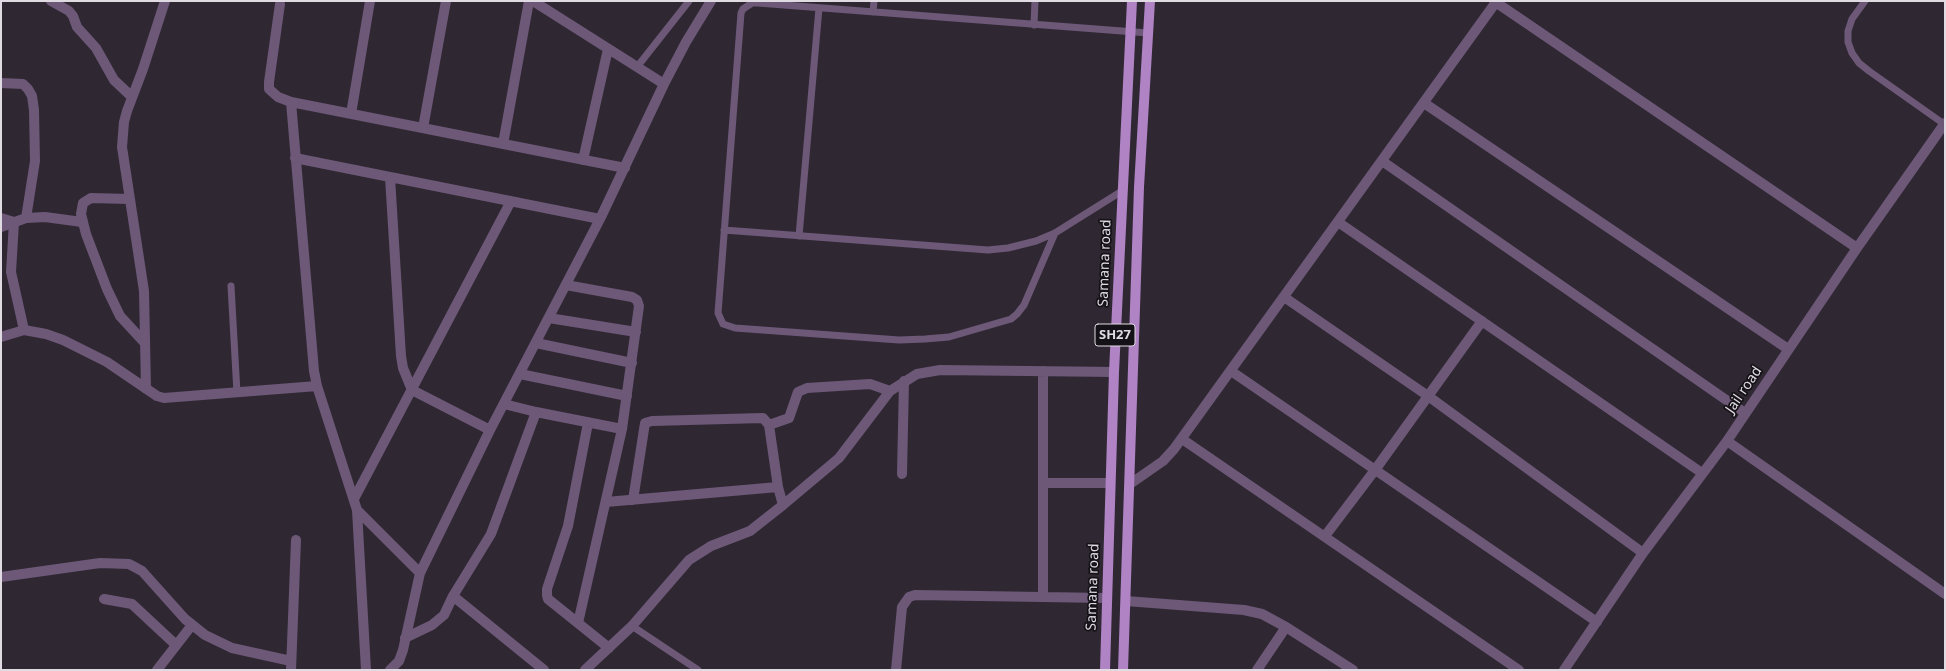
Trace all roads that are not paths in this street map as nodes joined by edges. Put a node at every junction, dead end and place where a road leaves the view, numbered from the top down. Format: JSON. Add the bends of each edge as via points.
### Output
{"nodes":[{"id":1,"x":50,"y":1,"type":"edge"},
{"id":2,"x":165,"y":1,"type":"edge"},
{"id":3,"x":370,"y":1,"type":"edge"},
{"id":4,"x":446,"y":1,"type":"edge"},
{"id":5,"x":529,"y":1,"type":"edge"},
{"id":6,"x":533,"y":1,"type":"edge"},
{"id":7,"x":689,"y":1,"type":"edge"},
{"id":8,"x":712,"y":1,"type":"edge"},
{"id":9,"x":874,"y":1,"type":"edge"},
{"id":10,"x":1035,"y":1,"type":"edge"},
{"id":11,"x":1132,"y":1,"type":"edge"},
{"id":12,"x":1150,"y":1,"type":"edge"},
{"id":13,"x":1496,"y":1,"type":"edge"},
{"id":14,"x":1865,"y":1,"type":"edge"},
{"id":15,"x":280,"y":4,"type":"dead end"},
{"id":16,"x":819,"y":8,"type":"junction"},
{"id":17,"x":873,"y":12,"type":"junction"},
{"id":18,"x":1034,"y":25,"type":"junction"},
{"id":19,"x":1129,"y":33,"type":"junction"},
{"id":20,"x":1148,"y":33,"type":"junction"},
{"id":21,"x":608,"y":48,"type":"junction"},
{"id":22,"x":637,"y":67,"type":"junction"},
{"id":23,"x":1,"y":83,"type":"edge"},
{"id":24,"x":664,"y":84,"type":"junction"},
{"id":25,"x":132,"y":97,"type":"junction"},
{"id":26,"x":291,"y":102,"type":"junction"},
{"id":27,"x":1424,"y":102,"type":"junction"},
{"id":28,"x":351,"y":114,"type":"junction"},
{"id":29,"x":1945,"y":124,"type":"edge"},
{"id":30,"x":423,"y":128,"type":"junction"},
{"id":31,"x":503,"y":144,"type":"junction"},
{"id":32,"x":295,"y":158,"type":"junction"},
{"id":33,"x":582,"y":160,"type":"junction"},
{"id":34,"x":1382,"y":161,"type":"junction"},
{"id":35,"x":625,"y":168,"type":"junction"},
{"id":36,"x":390,"y":177,"type":"junction"},
{"id":37,"x":1122,"y":191,"type":"junction"},
{"id":38,"x":129,"y":199,"type":"junction"},
{"id":39,"x":511,"y":201,"type":"junction"},
{"id":40,"x":1,"y":218,"type":"edge"},
{"id":41,"x":26,"y":218,"type":"junction"},
{"id":42,"x":600,"y":219,"type":"junction"},
{"id":43,"x":14,"y":222,"type":"junction"},
{"id":44,"x":82,"y":222,"type":"junction"},
{"id":45,"x":1338,"y":222,"type":"junction"},
{"id":46,"x":1,"y":227,"type":"edge"},
{"id":47,"x":724,"y":230,"type":"junction"},
{"id":48,"x":1055,"y":232,"type":"junction"},
{"id":49,"x":799,"y":236,"type":"junction"},
{"id":50,"x":1857,"y":248,"type":"junction"},
{"id":51,"x":566,"y":285,"type":"junction"},
{"id":52,"x":232,"y":286,"type":"dead end"},
{"id":53,"x":1284,"y":297,"type":"junction"},
{"id":54,"x":549,"y":318,"type":"junction"},
{"id":55,"x":1482,"y":321,"type":"junction"},
{"id":56,"x":24,"y":330,"type":"junction"},
{"id":57,"x":636,"y":332,"type":"junction"},
{"id":58,"x":1,"y":337,"type":"edge"},
{"id":59,"x":144,"y":342,"type":"junction"},
{"id":60,"x":536,"y":343,"type":"junction"},
{"id":61,"x":1788,"y":349,"type":"junction"},
{"id":62,"x":632,"y":363,"type":"junction"},
{"id":63,"x":1043,"y":371,"type":"junction"},
{"id":64,"x":1231,"y":371,"type":"junction"},
{"id":65,"x":1114,"y":372,"type":"junction"},
{"id":66,"x":520,"y":374,"type":"junction"},
{"id":67,"x":904,"y":381,"type":"junction"},
{"id":68,"x":317,"y":386,"type":"junction"},
{"id":69,"x":146,"y":389,"type":"junction"},
{"id":70,"x":412,"y":390,"type":"junction"},
{"id":71,"x":890,"y":391,"type":"junction"},
{"id":72,"x":237,"y":393,"type":"junction"},
{"id":73,"x":627,"y":396,"type":"junction"},
{"id":74,"x":1428,"y":396,"type":"junction"},
{"id":75,"x":504,"y":404,"type":"junction"},
{"id":76,"x":536,"y":412,"type":"junction"},
{"id":77,"x":1745,"y":413,"type":"junction"},
{"id":78,"x":588,"y":423,"type":"junction"},
{"id":79,"x":769,"y":425,"type":"junction"},
{"id":80,"x":622,"y":429,"type":"junction"},
{"id":81,"x":490,"y":430,"type":"junction"},
{"id":82,"x":1182,"y":438,"type":"junction"},
{"id":83,"x":1726,"y":441,"type":"junction"},
{"id":84,"x":1375,"y":470,"type":"junction"},
{"id":85,"x":1702,"y":473,"type":"junction"},
{"id":86,"x":902,"y":474,"type":"dead end"},
{"id":87,"x":1043,"y":483,"type":"junction"},
{"id":88,"x":1110,"y":483,"type":"junction"},
{"id":89,"x":1130,"y":484,"type":"junction"},
{"id":90,"x":778,"y":487,"type":"junction"},
{"id":91,"x":354,"y":499,"type":"junction"},
{"id":92,"x":632,"y":500,"type":"junction"},
{"id":93,"x":606,"y":502,"type":"junction"},
{"id":94,"x":783,"y":506,"type":"junction"},
{"id":95,"x":356,"y":510,"type":"junction"},
{"id":96,"x":1325,"y":536,"type":"junction"},
{"id":97,"x":296,"y":540,"type":"dead end"},
{"id":98,"x":1643,"y":553,"type":"junction"},
{"id":99,"x":420,"y":573,"type":"junction"},
{"id":100,"x":1,"y":577,"type":"edge"},
{"id":101,"x":1945,"y":594,"type":"edge"},
{"id":102,"x":453,"y":596,"type":"junction"},
{"id":103,"x":1044,"y":597,"type":"junction"},
{"id":104,"x":1106,"y":598,"type":"junction"},
{"id":105,"x":104,"y":599,"type":"dead end"},
{"id":106,"x":1126,"y":601,"type":"junction"},
{"id":107,"x":1597,"y":622,"type":"junction"},
{"id":108,"x":578,"y":623,"type":"junction"},
{"id":109,"x":192,"y":625,"type":"junction"},
{"id":110,"x":632,"y":626,"type":"junction"},
{"id":111,"x":1286,"y":627,"type":"junction"},
{"id":112,"x":405,"y":638,"type":"junction"},
{"id":113,"x":176,"y":645,"type":"junction"},
{"id":114,"x":609,"y":648,"type":"junction"},
{"id":115,"x":291,"y":666,"type":"edge"},
{"id":116,"x":159,"y":669,"type":"edge"},
{"id":117,"x":366,"y":670,"type":"edge"},
{"id":118,"x":390,"y":670,"type":"edge"},
{"id":119,"x":544,"y":670,"type":"edge"},
{"id":120,"x":586,"y":670,"type":"edge"},
{"id":121,"x":698,"y":670,"type":"edge"},
{"id":122,"x":896,"y":670,"type":"edge"},
{"id":123,"x":1105,"y":670,"type":"edge"},
{"id":124,"x":1123,"y":670,"type":"edge"},
{"id":125,"x":1258,"y":670,"type":"edge"},
{"id":126,"x":1352,"y":670,"type":"edge"},
{"id":127,"x":1519,"y":670,"type":"edge"},
{"id":128,"x":1564,"y":670,"type":"edge"}],
"edges":[{"from":1,"to":25,"type":"street","via":[[69,11],[77,27],[96,48],[114,80]]},
{"from":2,"to":25,"type":"street"},
{"from":3,"to":28,"type":"street"},
{"from":4,"to":30,"type":"street"},
{"from":5,"to":31,"type":"street"},
{"from":6,"to":21,"type":"street"},
{"from":7,"to":22,"type":"lane"},
{"from":8,"to":24,"type":"street"},
{"from":9,"to":17,"type":"lane"},
{"from":10,"to":18,"type":"lane"},
{"from":11,"to":19,"type":"main road","name":"Samana road","number":"SH27"},
{"from":12,"to":20,"type":"main road","number":"SH27"},
{"from":13,"to":27,"type":"street"},
{"from":13,"to":50,"type":"street"},
{"from":14,"to":29,"type":"lane","via":[[1852,19],[1848,31],[1852,53],[1869,71]]},
{"from":15,"to":26,"type":"street","via":[[269,89],[278,97]]},
{"from":16,"to":17,"type":"lane"},
{"from":16,"to":47,"type":"lane","via":[[752,3],[741,13]]},
{"from":16,"to":49,"type":"lane"},
{"from":17,"to":18,"type":"lane"},
{"from":18,"to":19,"type":"lane"},
{"from":19,"to":20,"type":"lane"},
{"from":19,"to":37,"type":"main road","name":"Samana road","number":"SH27"},
{"from":20,"to":89,"type":"main road","number":"SH27","via":[[1139,187]]},
{"from":21,"to":22,"type":"street"},
{"from":21,"to":33,"type":"street"},
{"from":22,"to":24,"type":"street"},
{"from":23,"to":41,"type":"street","via":[[24,84],[32,96],[35,162]]},
{"from":24,"to":35,"type":"street"},
{"from":25,"to":38,"type":"street","via":[[124,122],[122,147]]},
{"from":26,"to":28,"type":"street"},
{"from":26,"to":32,"type":"street"},
{"from":27,"to":34,"type":"street"},
{"from":27,"to":61,"type":"street"},
{"from":28,"to":30,"type":"street"},
{"from":29,"to":50,"type":"street","name":"Jail road"},
{"from":30,"to":31,"type":"street"},
{"from":31,"to":33,"type":"street"},
{"from":32,"to":36,"type":"street"},
{"from":32,"to":68,"type":"street"},
{"from":33,"to":35,"type":"street"},
{"from":34,"to":45,"type":"street"},
{"from":34,"to":77,"type":"street"},
{"from":35,"to":42,"type":"street"},
{"from":36,"to":39,"type":"street"},
{"from":36,"to":70,"type":"street","via":[[401,356]]},
{"from":37,"to":48,"type":"lane"},
{"from":37,"to":65,"type":"main road","name":"Samana road","number":"SH27"},
{"from":38,"to":44,"type":"street","via":[[100,197],[86,200],[81,207]]},
{"from":38,"to":59,"type":"street","via":[[144,291]]},
{"from":39,"to":42,"type":"street"},
{"from":39,"to":70,"type":"street"},
{"from":40,"to":43,"type":"street"},
{"from":41,"to":43,"type":"street"},
{"from":41,"to":44,"type":"street","via":[[45,217]]},
{"from":42,"to":51,"type":"street"},
{"from":43,"to":46,"type":"street"},
{"from":43,"to":56,"type":"street","via":[[11,272]]},
{"from":44,"to":59,"type":"street","via":[[120,316]]},
{"from":45,"to":53,"type":"street"},
{"from":45,"to":55,"type":"street"},
{"from":47,"to":48,"type":"lane","via":[[718,313],[723,324],[735,328],[900,340],[949,337],[1017,314],[1024,305]]},
{"from":47,"to":49,"type":"lane"},
{"from":48,"to":49,"type":"lane","via":[[1022,245],[988,250]]},
{"from":50,"to":61,"type":"street","name":"Jail road"},
{"from":51,"to":54,"type":"street"},
{"from":51,"to":57,"type":"street","via":[[637,300],[639,306]]},
{"from":52,"to":72,"type":"lane"},
{"from":53,"to":64,"type":"street"},
{"from":53,"to":74,"type":"street"},
{"from":54,"to":57,"type":"street"},
{"from":54,"to":60,"type":"street"},
{"from":55,"to":74,"type":"street"},
{"from":55,"to":85,"type":"street"},
{"from":56,"to":58,"type":"street"},
{"from":56,"to":69,"type":"street","via":[[46,334],[82,348],[130,376]]},
{"from":57,"to":62,"type":"street"},
{"from":59,"to":69,"type":"street"},
{"from":60,"to":62,"type":"street"},
{"from":60,"to":66,"type":"street"},
{"from":61,"to":77,"type":"street","name":"Jail road"},
{"from":62,"to":73,"type":"street"},
{"from":63,"to":65,"type":"street"},
{"from":63,"to":67,"type":"street","via":[[940,370],[917,374]]},
{"from":63,"to":87,"type":"street"},
{"from":64,"to":82,"type":"street"},
{"from":64,"to":84,"type":"street"},
{"from":65,"to":88,"type":"main road","name":"Samana road","number":"SH27"},
{"from":66,"to":73,"type":"street"},
{"from":66,"to":75,"type":"street"},
{"from":67,"to":71,"type":"street"},
{"from":67,"to":86,"type":"street"},
{"from":68,"to":72,"type":"street"},
{"from":68,"to":91,"type":"street"},
{"from":69,"to":72,"type":"street","via":[[157,396],[170,399]]},
{"from":70,"to":81,"type":"street"},
{"from":70,"to":91,"type":"street"},
{"from":71,"to":79,"type":"street","via":[[870,384],[807,388],[798,392],[789,418]]},
{"from":71,"to":94,"type":"street","via":[[839,458]]},
{"from":73,"to":80,"type":"street"},
{"from":74,"to":84,"type":"street"},
{"from":74,"to":98,"type":"street"},
{"from":75,"to":76,"type":"street"},
{"from":75,"to":81,"type":"street"},
{"from":76,"to":78,"type":"street"},
{"from":76,"to":102,"type":"street","via":[[491,534]]},
{"from":77,"to":83,"type":"street","name":"Jail road"},
{"from":78,"to":80,"type":"street"},
{"from":78,"to":108,"type":"street","via":[[568,526],[547,589],[548,599]]},
{"from":79,"to":90,"type":"street"},
{"from":79,"to":92,"type":"street","via":[[763,418],[648,422],[644,428]]},
{"from":80,"to":93,"type":"street"},
{"from":81,"to":99,"type":"street"},
{"from":82,"to":89,"type":"street","via":[[1163,461]]},
{"from":82,"to":96,"type":"street"},
{"from":83,"to":85,"type":"street","name":"Jail road"},
{"from":83,"to":101,"type":"street"},
{"from":84,"to":96,"type":"street"},
{"from":84,"to":107,"type":"street"},
{"from":85,"to":98,"type":"street","name":"Jail road"},
{"from":87,"to":88,"type":"street"},
{"from":87,"to":103,"type":"street"},
{"from":88,"to":104,"type":"main road","name":"Samana road","number":"SH27"},
{"from":89,"to":106,"type":"main road","number":"SH27"},
{"from":90,"to":92,"type":"street"},
{"from":90,"to":94,"type":"street"},
{"from":91,"to":95,"type":"street"},
{"from":92,"to":93,"type":"street"},
{"from":93,"to":108,"type":"street"},
{"from":94,"to":110,"type":"street","via":[[750,531],[711,546],[689,560]]},
{"from":95,"to":99,"type":"street"},
{"from":95,"to":117,"type":"street"},
{"from":96,"to":127,"type":"street"},
{"from":97,"to":115,"type":"street"},
{"from":98,"to":107,"type":"street","name":"Jail road"},
{"from":99,"to":112,"type":"street"},
{"from":100,"to":109,"type":"street","via":[[100,563],[129,564],[149,577]]},
{"from":102,"to":112,"type":"street","via":[[439,621]]},
{"from":102,"to":119,"type":"street"},
{"from":103,"to":104,"type":"street"},
{"from":103,"to":122,"type":"street","via":[[909,597],[902,607]]},
{"from":104,"to":123,"type":"main road","name":"Samana road","number":"SH27"},
{"from":105,"to":113,"type":"street","via":[[132,604]]},
{"from":106,"to":111,"type":"street","via":[[1244,610],[1262,614]]},
{"from":106,"to":124,"type":"main road","number":"SH27"},
{"from":107,"to":128,"type":"street","name":"Jail road"},
{"from":108,"to":114,"type":"street"},
{"from":109,"to":113,"type":"street"},
{"from":109,"to":115,"type":"street","via":[[205,635],[232,648]]},
{"from":110,"to":114,"type":"street"},
{"from":110,"to":121,"type":"lane"},
{"from":111,"to":125,"type":"street"},
{"from":111,"to":126,"type":"street"},
{"from":112,"to":118,"type":"street","via":[[399,661]]},
{"from":113,"to":116,"type":"street"},
{"from":114,"to":120,"type":"street"}]}
